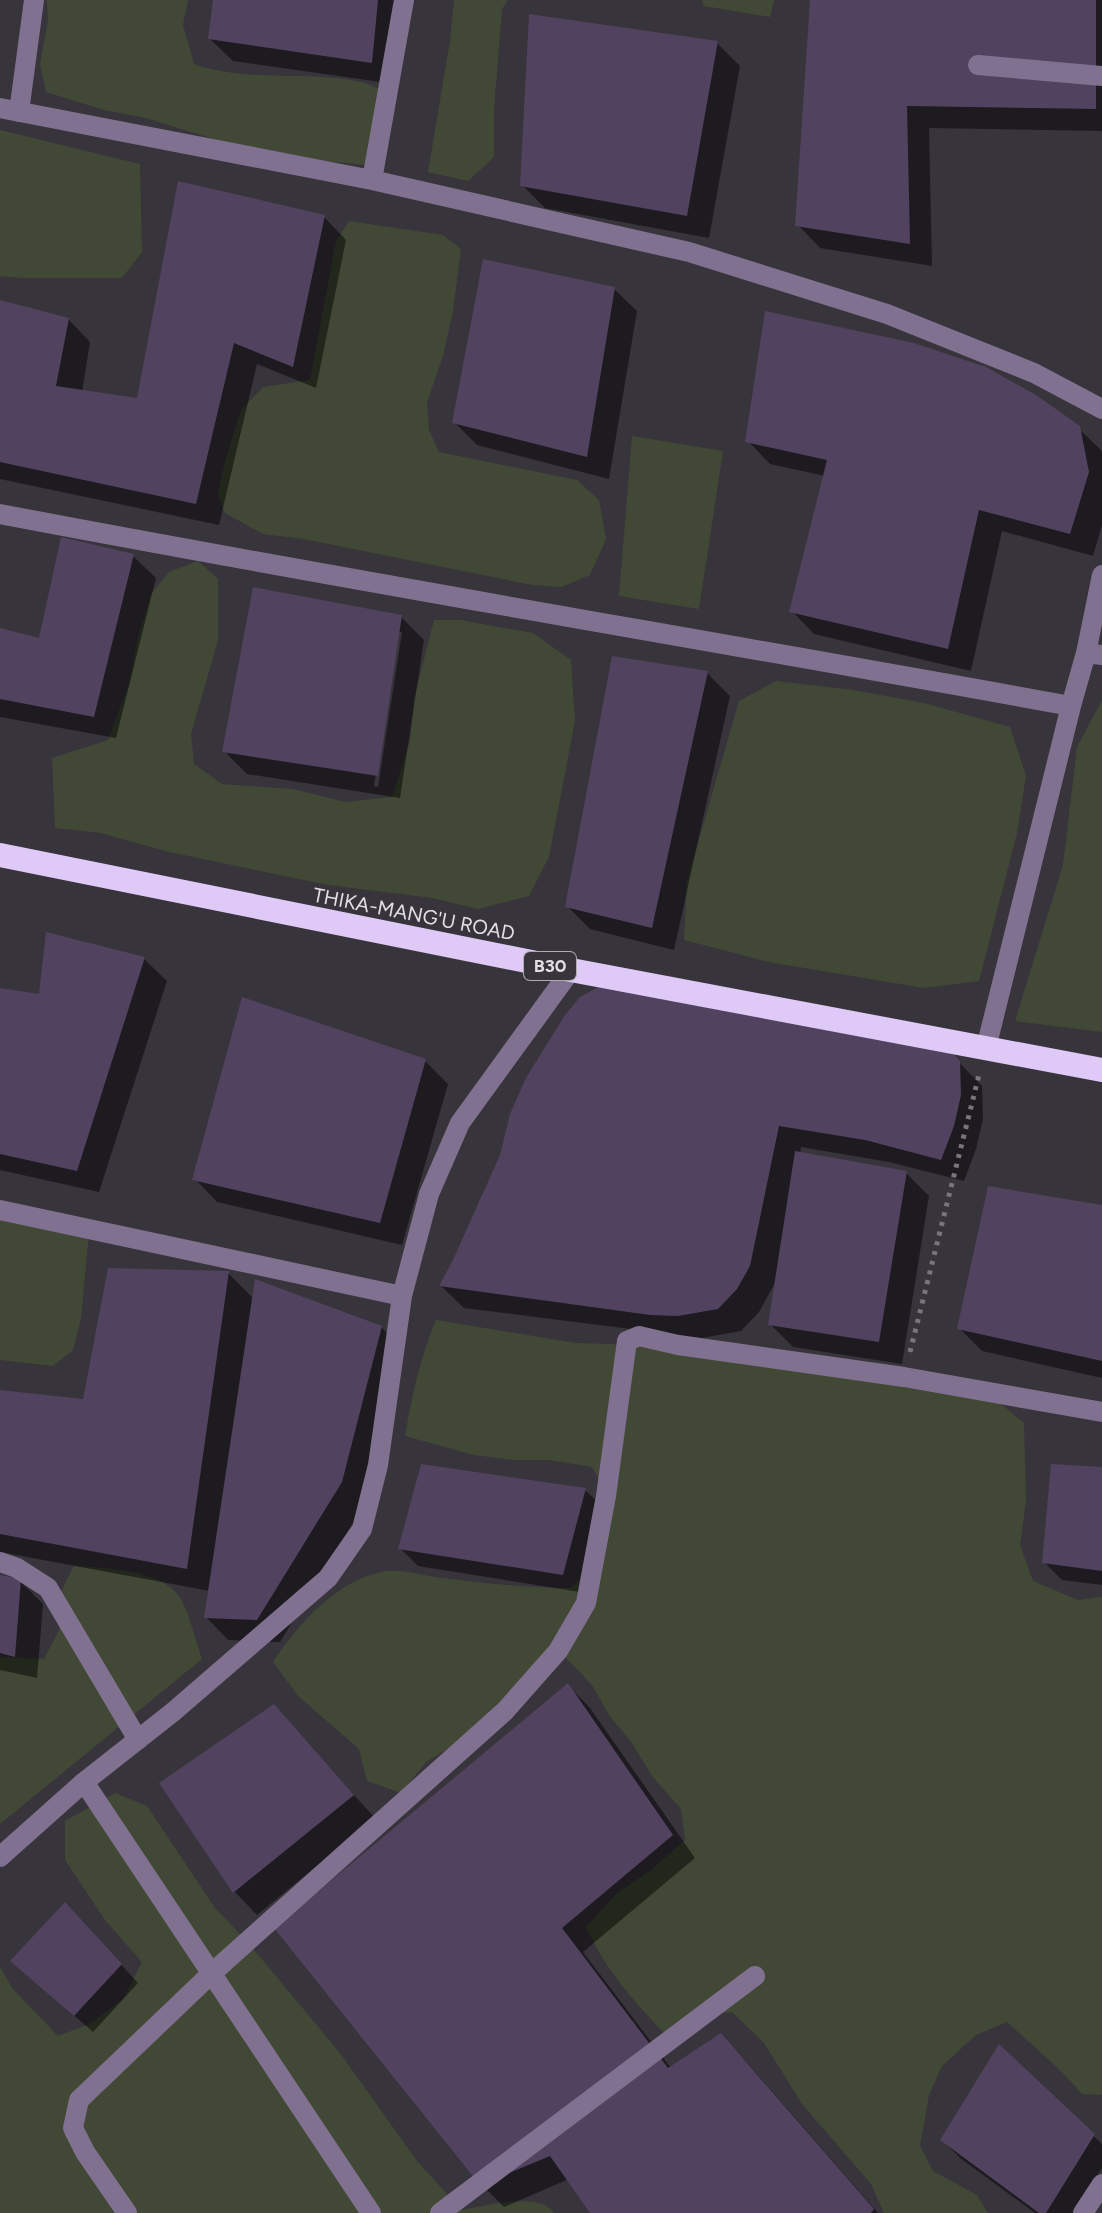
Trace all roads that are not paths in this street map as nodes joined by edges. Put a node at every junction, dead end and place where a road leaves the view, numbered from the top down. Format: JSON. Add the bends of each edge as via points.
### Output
{"nodes":[{"id":1,"x":34,"y":0,"type":"edge"},
{"id":2,"x":404,"y":0,"type":"edge"},
{"id":3,"x":978,"y":65,"type":"dead end"},
{"id":4,"x":1102,"y":76,"type":"edge"},
{"id":5,"x":10,"y":110,"type":"edge"},
{"id":6,"x":372,"y":180,"type":"junction"},
{"id":7,"x":1102,"y":409,"type":"edge"},
{"id":8,"x":0,"y":514,"type":"edge"},
{"id":9,"x":1102,"y":575,"type":"edge"},
{"id":10,"x":1094,"y":654,"type":"edge"},
{"id":11,"x":1071,"y":706,"type":"junction"},
{"id":12,"x":0,"y":855,"type":"edge"},
{"id":13,"x":571,"y":970,"type":"junction"},
{"id":14,"x":986,"y":1048,"type":"junction"},
{"id":15,"x":1102,"y":1070,"type":"edge"},
{"id":16,"x":0,"y":1210,"type":"edge"},
{"id":17,"x":402,"y":1296,"type":"junction"},
{"id":18,"x":1102,"y":1412,"type":"edge"},
{"id":19,"x":0,"y":1562,"type":"edge"},
{"id":20,"x":138,"y":1740,"type":"junction"},
{"id":21,"x":84,"y":1782,"type":"junction"},
{"id":22,"x":0,"y":1857,"type":"edge"},
{"id":23,"x":212,"y":1973,"type":"junction"},
{"id":24,"x":755,"y":1976,"type":"dead end"},
{"id":25,"x":1102,"y":2184,"type":"edge"},
{"id":26,"x":127,"y":2213,"type":"edge"},
{"id":27,"x":371,"y":2213,"type":"edge"},
{"id":28,"x":440,"y":2213,"type":"edge"},
{"id":29,"x":1083,"y":2213,"type":"edge"}],
"edges":[{"from":1,"to":5,"type":"street"},
{"from":2,"to":6,"type":"street"},
{"from":3,"to":4,"type":"street"},
{"from":5,"to":6,"type":"street"},
{"from":6,"to":7,"type":"street","via":[[689,252],[887,314],[1034,373]]},
{"from":8,"to":11,"type":"street"},
{"from":9,"to":10,"type":"street"},
{"from":10,"to":11,"type":"street"},
{"from":11,"to":14,"type":"street"},
{"from":12,"to":13,"type":"highway","name":"THIKA-MANG'U ROAD","number":"B30"},
{"from":13,"to":14,"type":"highway","name":"THIKA-MANG'U ROAD","number":"B30"},
{"from":13,"to":17,"type":"street","via":[[460,1123],[429,1194]]},
{"from":14,"to":15,"type":"highway","name":"THIKA-MANG'U ROAD","number":"B30"},
{"from":16,"to":17,"type":"street"},
{"from":17,"to":20,"type":"street","via":[[378,1465],[362,1529],[328,1578]]},
{"from":18,"to":23,"type":"street","via":[[646,1337],[627,1341],[586,1603],[558,1651],[505,1711]]},
{"from":19,"to":20,"type":"street","via":[[48,1588]]},
{"from":20,"to":21,"type":"street"},
{"from":21,"to":22,"type":"street"},
{"from":21,"to":23,"type":"street"},
{"from":23,"to":26,"type":"street","via":[[79,2100],[73,2128]]},
{"from":23,"to":27,"type":"street"},
{"from":24,"to":28,"type":"street"},
{"from":25,"to":29,"type":"street"}]}
